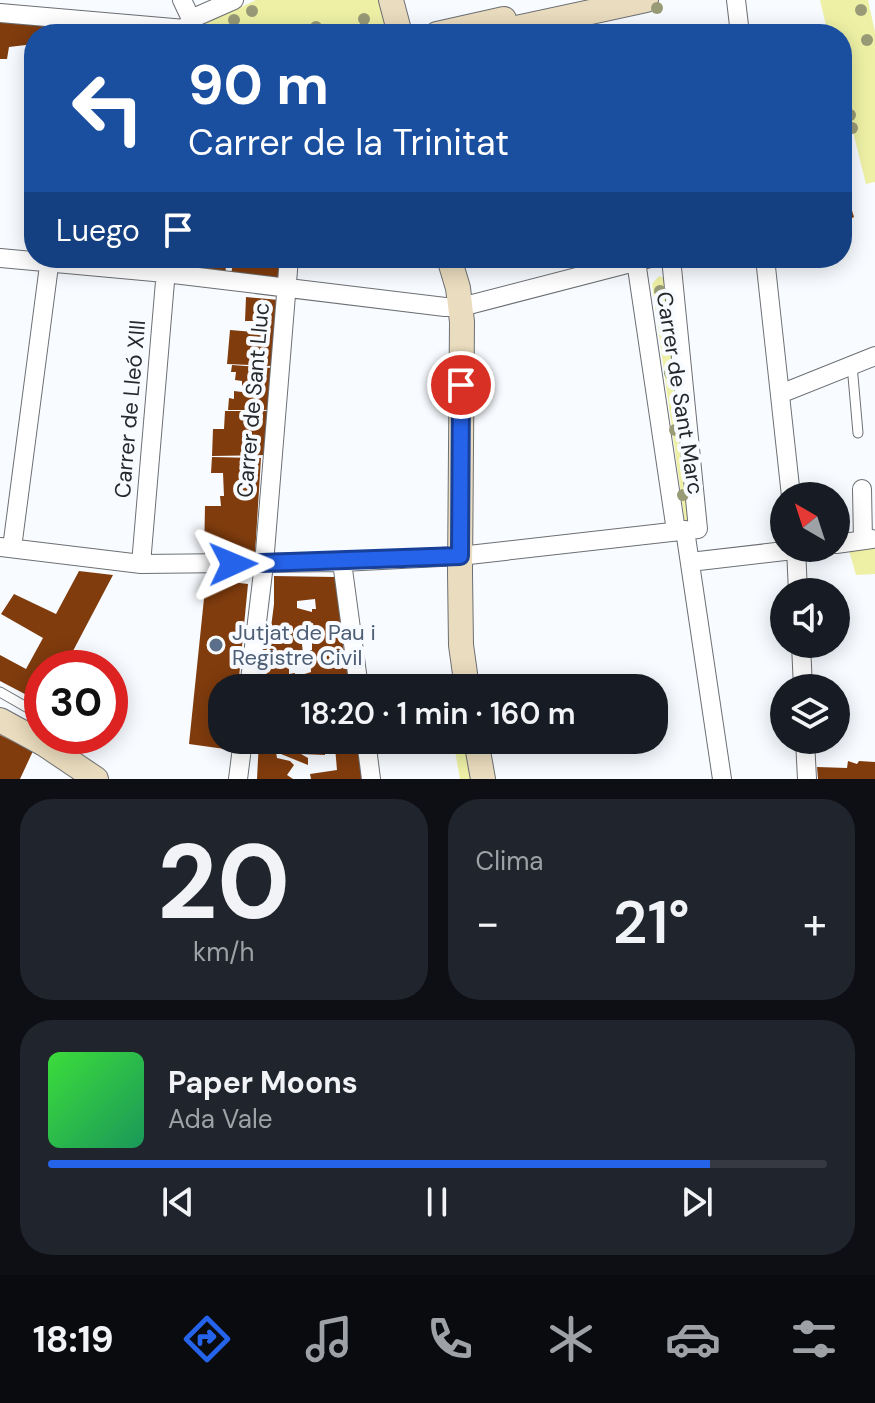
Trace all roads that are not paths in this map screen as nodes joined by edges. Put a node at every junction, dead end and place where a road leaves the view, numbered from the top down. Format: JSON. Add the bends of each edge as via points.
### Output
{"nodes":[{"id":1,"x":182,"y":0,"type":"edge"},
{"id":2,"x":234,"y":0,"type":"edge"},
{"id":3,"x":391,"y":0,"type":"edge"},
{"id":4,"x":646,"y":0,"type":"edge"},
{"id":5,"x":736,"y":0,"type":"edge"},
{"id":6,"x":587,"y":4,"type":"edge"},
{"id":7,"x":0,"y":13,"type":"edge"},
{"id":8,"x":56,"y":24,"type":"edge"},
{"id":9,"x":186,"y":24,"type":"edge"},
{"id":10,"x":191,"y":24,"type":"edge"},
{"id":11,"x":397,"y":24,"type":"edge"},
{"id":12,"x":487,"y":24,"type":"edge"},
{"id":13,"x":522,"y":24,"type":"edge"},
{"id":14,"x":739,"y":24,"type":"edge"},
{"id":15,"x":0,"y":258,"type":"edge"},
{"id":16,"x":24,"y":259,"type":"edge"},
{"id":17,"x":49,"y":268,"type":"edge"},
{"id":18,"x":166,"y":268,"type":"edge"},
{"id":19,"x":177,"y":268,"type":"edge"},
{"id":20,"x":288,"y":268,"type":"edge"},
{"id":21,"x":451,"y":268,"type":"edge"},
{"id":22,"x":612,"y":268,"type":"edge"},
{"id":23,"x":644,"y":268,"type":"edge"},
{"id":24,"x":672,"y":268,"type":"edge"},
{"id":25,"x":766,"y":268,"type":"edge"},
{"id":26,"x":286,"y":287,"type":"junction"},
{"id":27,"x":461,"y":307,"type":"junction"},
{"id":28,"x":875,"y":356,"type":"edge"},
{"id":29,"x":852,"y":365,"type":"junction"},
{"id":30,"x":780,"y":394,"type":"junction"},
{"id":31,"x":858,"y":433,"type":"dead end"},
{"id":32,"x":789,"y":482,"type":"edge"},
{"id":33,"x":862,"y":489,"type":"dead end"},
{"id":34,"x":687,"y":530,"type":"junction"},
{"id":35,"x":869,"y":540,"type":"edge"},
{"id":36,"x":6,"y":548,"type":"edge"},
{"id":37,"x":770,"y":553,"type":"edge"},
{"id":38,"x":460,"y":556,"type":"junction"},
{"id":39,"x":342,"y":562,"type":"junction"},
{"id":40,"x":690,"y":562,"type":"junction"},
{"id":41,"x":141,"y":564,"type":"junction"},
{"id":42,"x":264,"y":564,"type":"junction"},
{"id":43,"x":251,"y":674,"type":"edge"},
{"id":44,"x":357,"y":674,"type":"edge"},
{"id":45,"x":465,"y":674,"type":"edge"},
{"id":46,"x":0,"y":692,"type":"edge"},
{"id":47,"x":24,"y":706,"type":"edge"},
{"id":48,"x":0,"y":720,"type":"edge"},
{"id":49,"x":241,"y":754,"type":"edge"},
{"id":50,"x":368,"y":754,"type":"edge"},
{"id":51,"x":479,"y":754,"type":"edge"},
{"id":52,"x":806,"y":754,"type":"edge"},
{"id":53,"x":96,"y":779,"type":"edge"},
{"id":54,"x":238,"y":779,"type":"edge"},
{"id":55,"x":371,"y":779,"type":"edge"},
{"id":56,"x":483,"y":779,"type":"edge"},
{"id":57,"x":722,"y":779,"type":"edge"},
{"id":58,"x":807,"y":779,"type":"edge"}],
"edges":[{"from":1,"to":9,"type":"street"},
{"from":2,"to":10,"type":"street"},
{"from":3,"to":11,"type":"street"},
{"from":4,"to":6,"type":"street"},
{"from":5,"to":14,"type":"street"},
{"from":6,"to":12,"type":"street"},
{"from":6,"to":13,"type":"street"},
{"from":7,"to":8,"type":"street"},
{"from":15,"to":16,"type":"street"},
{"from":17,"to":36,"type":"street"},
{"from":18,"to":41,"type":"street","name":"Carrer de Lleó XIII"},
{"from":19,"to":26,"type":"street"},
{"from":20,"to":26,"type":"street","name":"Carrer de Sant Lluc"},
{"from":21,"to":27,"type":"street"},
{"from":22,"to":27,"type":"street"},
{"from":23,"to":34,"type":"street","name":"Carrer de Sant Marc"},
{"from":24,"to":34,"type":"street","name":"Carrer de Sant Marc"},
{"from":25,"to":30,"type":"street"},
{"from":26,"to":27,"type":"street"},
{"from":26,"to":42,"type":"street","name":"Carrer de Sant Lluc"},
{"from":27,"to":38,"type":"street"},
{"from":28,"to":29,"type":"street"},
{"from":29,"to":30,"type":"street"},
{"from":29,"to":31,"type":"lane"},
{"from":30,"to":32,"type":"street"},
{"from":33,"to":35,"type":"street"},
{"from":34,"to":38,"type":"street"},
{"from":34,"to":40,"type":"street","name":"Carrer de Sant Marc"},
{"from":36,"to":41,"type":"street"},
{"from":37,"to":40,"type":"street"},
{"from":38,"to":39,"type":"street"},
{"from":38,"to":45,"type":"street"},
{"from":39,"to":42,"type":"street"},
{"from":39,"to":44,"type":"street"},
{"from":40,"to":57,"type":"street","name":"Carrer de Sant Marc"},
{"from":41,"to":42,"type":"street"},
{"from":42,"to":43,"type":"street","name":"Carrer de Sant Lluc"},
{"from":46,"to":47,"type":"lane"},
{"from":48,"to":53,"type":"street"},
{"from":49,"to":54,"type":"street"},
{"from":50,"to":55,"type":"street"},
{"from":51,"to":56,"type":"street"},
{"from":52,"to":58,"type":"street"}]}
